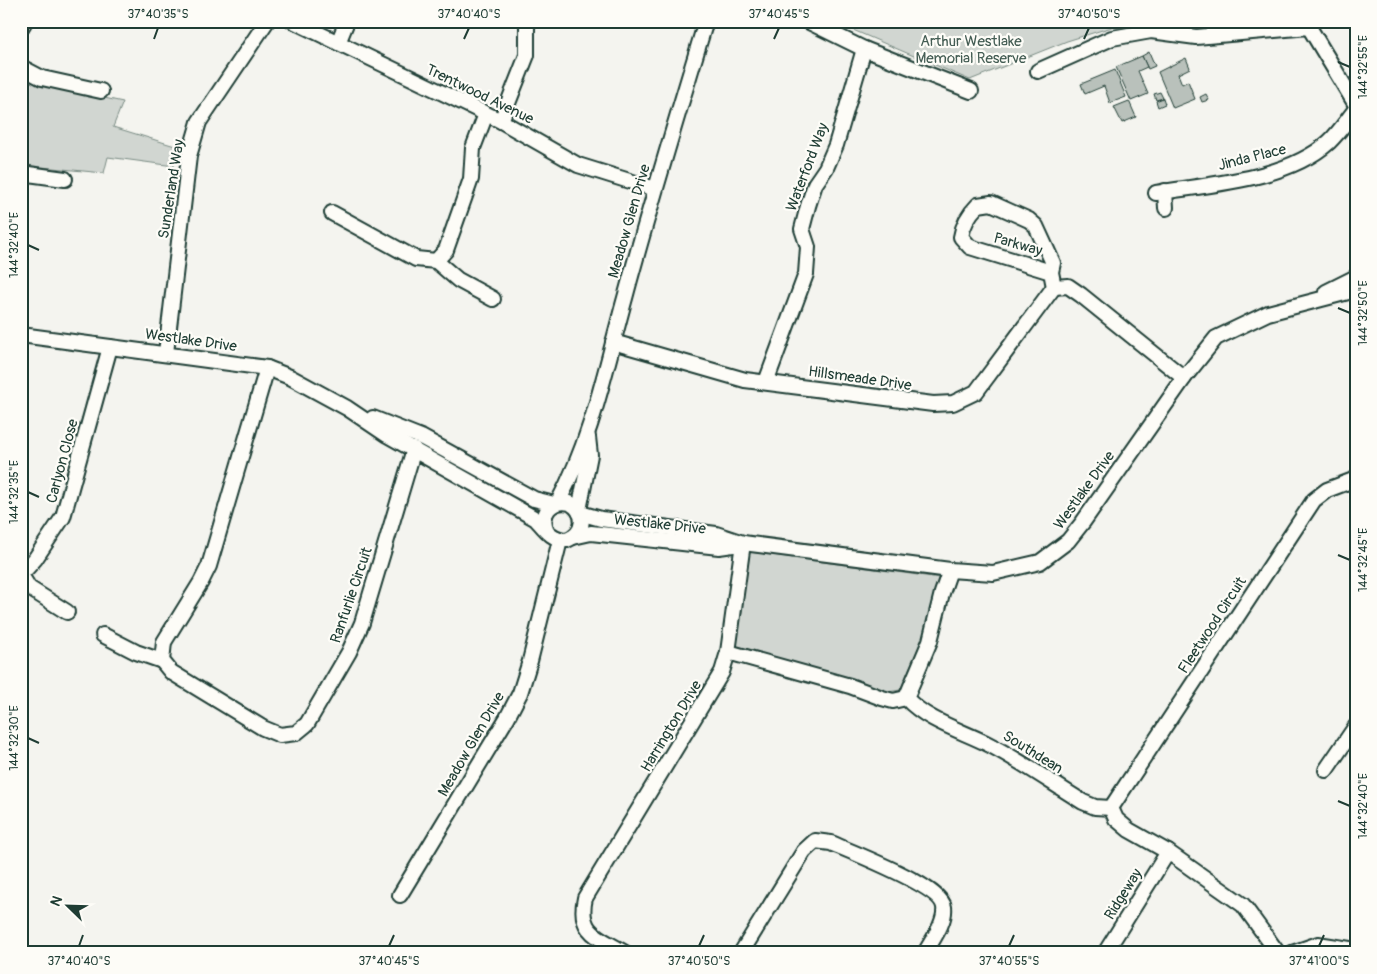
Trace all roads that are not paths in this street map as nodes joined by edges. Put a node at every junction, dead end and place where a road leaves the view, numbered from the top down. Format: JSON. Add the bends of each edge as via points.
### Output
{"nodes":[{"id":1,"x":25,"y":21,"type":"edge"},
{"id":2,"x":268,"y":21,"type":"edge"},
{"id":3,"x":294,"y":21,"type":"edge"},
{"id":4,"x":347,"y":21,"type":"edge"},
{"id":5,"x":529,"y":21,"type":"edge"},
{"id":6,"x":706,"y":21,"type":"edge"},
{"id":7,"x":807,"y":21,"type":"edge"},
{"id":8,"x":1311,"y":24,"type":"edge"},
{"id":9,"x":21,"y":28,"type":"edge"},
{"id":10,"x":338,"y":43,"type":"junction"},
{"id":11,"x":864,"y":48,"type":"junction"},
{"id":12,"x":21,"y":67,"type":"edge"},
{"id":13,"x":1038,"y":71,"type":"dead end"},
{"id":14,"x":101,"y":91,"type":"dead end"},
{"id":15,"x":971,"y":91,"type":"dead end"},
{"id":16,"x":1356,"y":107,"type":"edge"},
{"id":17,"x":486,"y":114,"type":"junction"},
{"id":18,"x":501,"y":121,"type":"junction"},
{"id":19,"x":21,"y":173,"type":"edge"},
{"id":20,"x":65,"y":179,"type":"dead end"},
{"id":21,"x":655,"y":189,"type":"junction"},
{"id":22,"x":1166,"y":208,"type":"dead end"},
{"id":23,"x":332,"y":213,"type":"dead end"},
{"id":24,"x":436,"y":261,"type":"junction"},
{"id":25,"x":1051,"y":272,"type":"junction"},
{"id":26,"x":1356,"y":277,"type":"edge"},
{"id":27,"x":1054,"y":287,"type":"junction"},
{"id":28,"x":1356,"y":290,"type":"edge"},
{"id":29,"x":493,"y":299,"type":"dead end"},
{"id":30,"x":1304,"y":305,"type":"junction"},
{"id":31,"x":21,"y":335,"type":"edge"},
{"id":32,"x":613,"y":342,"type":"junction"},
{"id":33,"x":110,"y":347,"type":"junction"},
{"id":34,"x":166,"y":352,"type":"junction"},
{"id":35,"x":267,"y":368,"type":"junction"},
{"id":36,"x":1184,"y":378,"type":"junction"},
{"id":37,"x":766,"y":382,"type":"junction"},
{"id":38,"x":347,"y":408,"type":"junction"},
{"id":39,"x":588,"y":431,"type":"junction"},
{"id":40,"x":414,"y":449,"type":"junction"},
{"id":41,"x":1356,"y":479,"type":"edge"},
{"id":42,"x":556,"y":503,"type":"junction"},
{"id":43,"x":580,"y":512,"type":"junction"},
{"id":44,"x":546,"y":531,"type":"junction"},
{"id":45,"x":566,"y":538,"type":"junction"},
{"id":46,"x":743,"y":543,"type":"junction"},
{"id":47,"x":950,"y":570,"type":"junction"},
{"id":48,"x":21,"y":571,"type":"edge"},
{"id":49,"x":21,"y":575,"type":"edge"},
{"id":50,"x":67,"y":612,"type":"dead end"},
{"id":51,"x":103,"y":635,"type":"dead end"},
{"id":52,"x":728,"y":652,"type":"junction"},
{"id":53,"x":162,"y":661,"type":"junction"},
{"id":54,"x":906,"y":698,"type":"junction"},
{"id":55,"x":1356,"y":726,"type":"edge"},
{"id":56,"x":1326,"y":770,"type":"dead end"},
{"id":57,"x":1111,"y":808,"type":"junction"},
{"id":58,"x":1168,"y":852,"type":"junction"},
{"id":59,"x":400,"y":896,"type":"dead end"},
{"id":60,"x":1356,"y":950,"type":"edge"},
{"id":61,"x":625,"y":953,"type":"edge"},
{"id":62,"x":741,"y":953,"type":"edge"},
{"id":63,"x":925,"y":953,"type":"edge"},
{"id":64,"x":1105,"y":953,"type":"edge"},
{"id":65,"x":1278,"y":953,"type":"edge"},
{"id":66,"x":1292,"y":953,"type":"edge"}],
"edges":[{"from":1,"to":9,"type":"street"},
{"from":2,"to":34,"type":"street","name":"Sunderland Way","via":[[200,122],[194,139],[189,156]]},
{"from":3,"to":10,"type":"street","name":"Trentwood Avenue"},
{"from":4,"to":10,"type":"street"},
{"from":5,"to":18,"type":"street","via":[[527,55]]},
{"from":6,"to":21,"type":"street","name":"Meadow Glen Drive"},
{"from":7,"to":11,"type":"street"},
{"from":8,"to":13,"type":"street","via":[[1196,37],[1151,32],[1124,35]]},
{"from":8,"to":16,"type":"street"},
{"from":10,"to":17,"type":"street","name":"Trentwood Avenue"},
{"from":11,"to":15,"type":"street"},
{"from":11,"to":37,"type":"street","name":"Waterford Way","via":[[836,145],[815,184],[808,206],[802,229],[808,246],[806,274]]},
{"from":12,"to":14,"type":"street","via":[[42,78]]},
{"from":16,"to":22,"type":"street","name":"Jinda Place","via":[[1330,141],[1310,157],[1284,169],[1160,192]]},
{"from":17,"to":18,"type":"street","name":"Trentwood Avenue"},
{"from":17,"to":24,"type":"street","via":[[473,148],[471,179],[446,250]]},
{"from":18,"to":21,"type":"street","name":"Trentwood Avenue","via":[[578,165]]},
{"from":19,"to":20,"type":"street"},
{"from":21,"to":32,"type":"street","name":"Meadow Glen Drive"},
{"from":23,"to":24,"type":"street","via":[[416,259]]},
{"from":24,"to":29,"type":"street","via":[[458,280]]},
{"from":25,"to":25,"type":"street","name":"Parkway","via":[[970,247],[961,237],[971,212],[978,204],[991,203],[1029,220],[1036,226],[1053,263]]},
{"from":25,"to":27,"type":"street"},
{"from":26,"to":30,"type":"street","name":"Westlake Drive"},
{"from":27,"to":36,"type":"street","via":[[1068,286],[1081,295]]},
{"from":27,"to":37,"type":"street","name":"Hillsmeade Drive","via":[[976,392],[953,403],[933,404]]},
{"from":28,"to":30,"type":"street","name":"Westlake Drive"},
{"from":30,"to":36,"type":"street","name":"Westlake Drive","via":[[1268,313],[1216,338]]},
{"from":31,"to":33,"type":"street","name":"Westlake Drive"},
{"from":32,"to":37,"type":"street","name":"Hillsmeade Drive","via":[[746,380]]},
{"from":32,"to":39,"type":"street","name":"Meadow Glen Drive"},
{"from":33,"to":34,"type":"street","name":"Westlake Drive"},
{"from":33,"to":48,"type":"street","name":"Carlyon Close","via":[[63,517],[35,559]]},
{"from":34,"to":35,"type":"street","name":"Westlake Drive"},
{"from":35,"to":38,"type":"street","name":"Westlake Drive"},
{"from":35,"to":53,"type":"street","via":[[209,566],[164,642]]},
{"from":36,"to":47,"type":"street","name":"Westlake Drive","via":[[1068,541],[1040,562],[993,573]]},
{"from":38,"to":40,"type":"street","name":"Westlake Drive"},
{"from":38,"to":42,"type":"street","name":"Westlake Drive","via":[[421,437],[534,499]]},
{"from":39,"to":42,"type":"street","name":"Meadow Glen Drive","via":[[574,473]]},
{"from":39,"to":43,"type":"street","name":"Meadow Glen Drive","via":[[590,455]]},
{"from":40,"to":44,"type":"street","name":"Westlake Drive","via":[[536,519]]},
{"from":40,"to":53,"type":"street","name":"Ranfurlie Circuit","via":[[362,623],[308,724],[296,733],[280,735],[263,728],[171,672]]},
{"from":41,"to":57,"type":"street","name":"Fleetwood Circuit","via":[[1326,490],[1314,500]]},
{"from":42,"to":43,"type":"street","via":[[570,503]]},
{"from":42,"to":44,"type":"street","via":[[546,513]]},
{"from":43,"to":45,"type":"street","via":[[580,529]]},
{"from":43,"to":46,"type":"street","name":"Westlake Drive","via":[[601,519],[716,534]]},
{"from":44,"to":45,"type":"street"},
{"from":45,"to":46,"type":"street","name":"Westlake Drive","via":[[591,533],[719,547]]},
{"from":45,"to":59,"type":"street","name":"Meadow Glen Drive","via":[[520,693]]},
{"from":46,"to":47,"type":"street","name":"Westlake Drive"},
{"from":46,"to":52,"type":"street","name":"Harrington Drive"},
{"from":47,"to":54,"type":"street","via":[[930,641]]},
{"from":49,"to":50,"type":"street","via":[[29,588]]},
{"from":51,"to":53,"type":"street","name":"Ranfurlie Circuit"},
{"from":52,"to":54,"type":"street","via":[[893,701]]},
{"from":52,"to":61,"type":"street","name":"Harrington Drive","via":[[722,672],[585,898],[584,922],[591,932]]},
{"from":54,"to":57,"type":"street","name":"Southdean","via":[[926,715],[990,745],[1083,802]]},
{"from":55,"to":56,"type":"street"},
{"from":57,"to":58,"type":"street","via":[[1116,819]]},
{"from":58,"to":64,"type":"street","name":"Ridgeway"},
{"from":58,"to":65,"type":"street","via":[[1243,905]]},
{"from":60,"to":66,"type":"street","via":[[1318,944]]},
{"from":62,"to":63,"type":"street","via":[[804,850],[815,841],[831,843],[915,881],[939,896],[944,906],[939,928]]}]}
